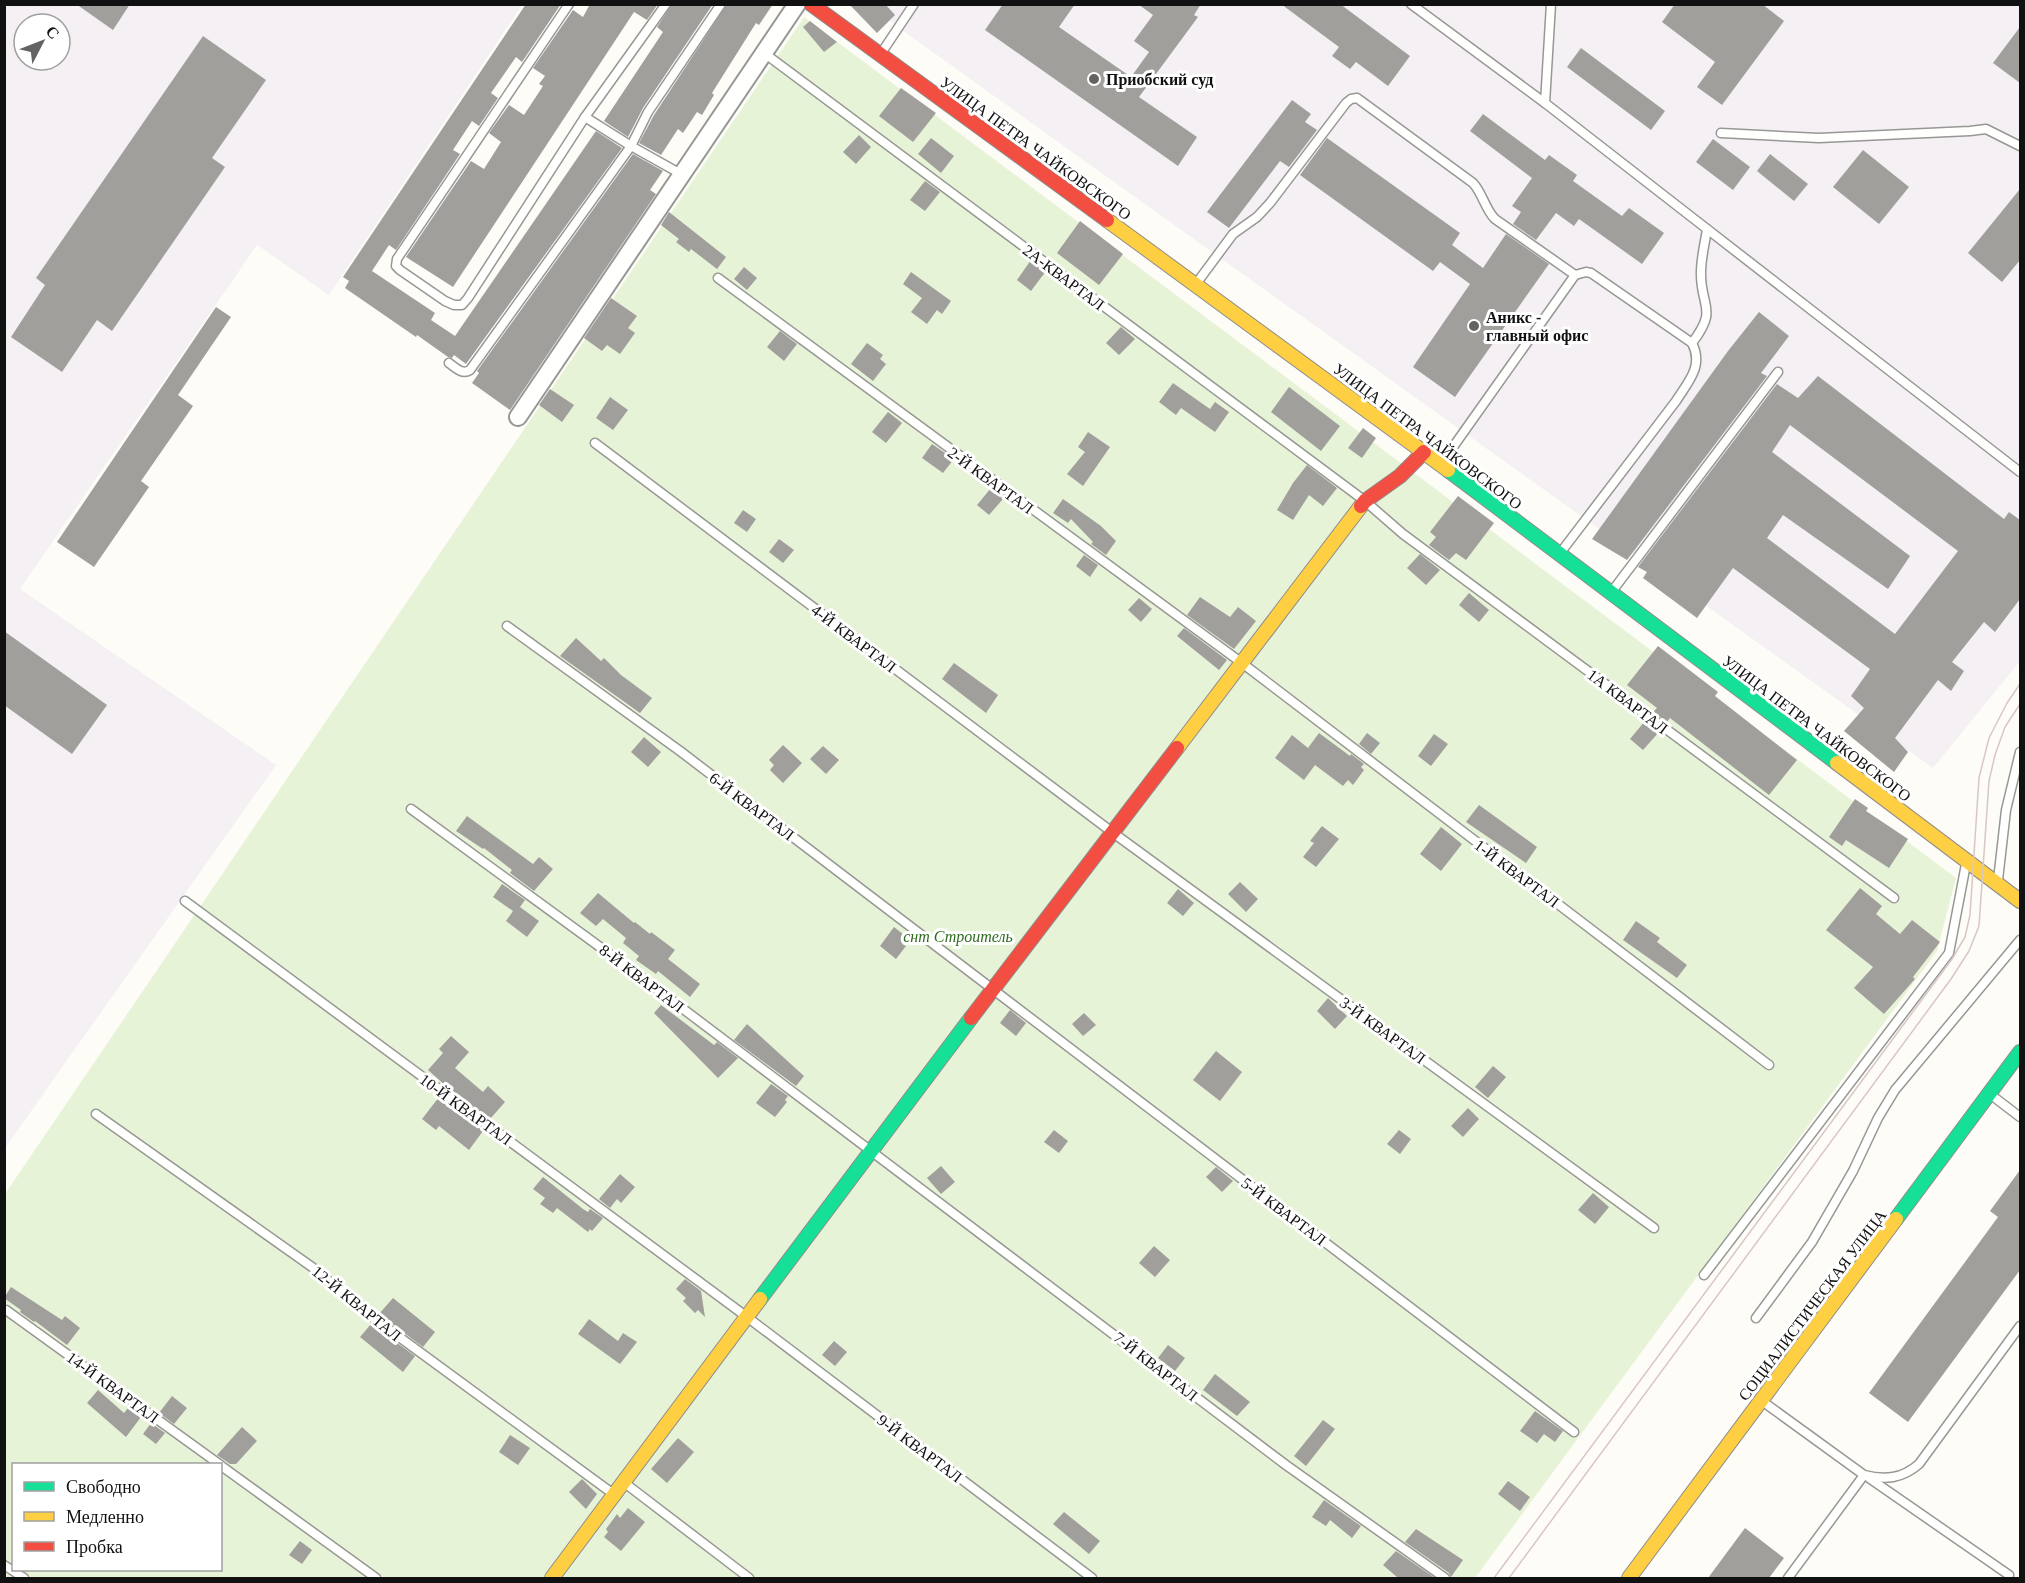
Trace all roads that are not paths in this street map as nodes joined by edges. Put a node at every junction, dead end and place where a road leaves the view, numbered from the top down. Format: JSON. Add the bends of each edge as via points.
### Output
{"nodes":[{"id":1,"x":569,"y":4,"type":"edge"},
{"id":2,"x":666,"y":4,"type":"edge"},
{"id":3,"x":721,"y":4,"type":"edge"},
{"id":4,"x":797,"y":4,"type":"edge"},
{"id":5,"x":811,"y":4,"type":"edge"},
{"id":6,"x":914,"y":4,"type":"edge"},
{"id":7,"x":1411,"y":4,"type":"edge"},
{"id":8,"x":1551,"y":4,"type":"edge"},
{"id":9,"x":764,"y":53,"type":"junction"},
{"id":10,"x":880,"y":54,"type":"junction"},
{"id":11,"x":1545,"y":103,"type":"junction"},
{"id":12,"x":585,"y":117,"type":"junction"},
{"id":13,"x":1721,"y":133,"type":"dead end"},
{"id":14,"x":631,"y":146,"type":"junction"},
{"id":15,"x":2020,"y":146,"type":"edge"},
{"id":16,"x":681,"y":174,"type":"junction"},
{"id":17,"x":1707,"y":230,"type":"junction"},
{"id":18,"x":1575,"y":275,"type":"junction"},
{"id":19,"x":718,"y":278,"type":"dead end"},
{"id":20,"x":1195,"y":285,"type":"junction"},
{"id":21,"x":1692,"y":343,"type":"junction"},
{"id":22,"x":449,"y":363,"type":"dead end"},
{"id":23,"x":1778,"y":372,"type":"dead end"},
{"id":24,"x":518,"y":417,"type":"dead end"},
{"id":25,"x":595,"y":443,"type":"dead end"},
{"id":26,"x":1424,"y":452,"type":"junction"},
{"id":27,"x":1441,"y":465,"type":"junction"},
{"id":28,"x":2020,"y":472,"type":"edge"},
{"id":29,"x":1365,"y":501,"type":"junction"},
{"id":30,"x":1559,"y":554,"type":"junction"},
{"id":31,"x":1611,"y":593,"type":"junction"},
{"id":32,"x":507,"y":626,"type":"dead end"},
{"id":33,"x":1242,"y":663,"type":"junction"},
{"id":34,"x":1265,"y":682,"type":"joint"},
{"id":35,"x":2020,"y":752,"type":"edge"},
{"id":36,"x":411,"y":809,"type":"dead end"},
{"id":37,"x":1112,"y":832,"type":"junction"},
{"id":38,"x":1966,"y":861,"type":"junction"},
{"id":39,"x":1997,"y":883,"type":"junction"},
{"id":40,"x":1894,"y":898,"type":"dead end"},
{"id":41,"x":184,"y":901,"type":"dead end"},
{"id":42,"x":2020,"y":901,"type":"edge"},
{"id":43,"x":2020,"y":940,"type":"edge"},
{"id":44,"x":994,"y":991,"type":"junction"},
{"id":45,"x":2020,"y":1052,"type":"edge"},
{"id":46,"x":1769,"y":1065,"type":"dead end"},
{"id":47,"x":1990,"y":1094,"type":"junction"},
{"id":48,"x":96,"y":1114,"type":"dead end"},
{"id":49,"x":2020,"y":1117,"type":"edge"},
{"id":50,"x":871,"y":1150,"type":"junction"},
{"id":51,"x":1654,"y":1228,"type":"dead end"},
{"id":52,"x":1704,"y":1275,"type":"dead end"},
{"id":53,"x":6,"y":1310,"type":"dead end"},
{"id":54,"x":747,"y":1317,"type":"junction"},
{"id":55,"x":1755,"y":1318,"type":"dead end"},
{"id":56,"x":2020,"y":1326,"type":"edge"},
{"id":57,"x":1761,"y":1401,"type":"junction"},
{"id":58,"x":1575,"y":1431,"type":"dead end"},
{"id":59,"x":217,"y":1463,"type":"edge"},
{"id":60,"x":222,"y":1466,"type":"edge"},
{"id":61,"x":1864,"y":1474,"type":"junction"},
{"id":62,"x":624,"y":1483,"type":"junction"},
{"id":63,"x":615,"y":1495,"type":"junction"},
{"id":64,"x":2009,"y":1575,"type":"dead end"},
{"id":65,"x":376,"y":1578,"type":"edge"},
{"id":66,"x":552,"y":1578,"type":"edge"},
{"id":67,"x":749,"y":1578,"type":"edge"},
{"id":68,"x":1092,"y":1578,"type":"edge"},
{"id":69,"x":1445,"y":1578,"type":"edge"},
{"id":70,"x":1629,"y":1578,"type":"edge"},
{"id":71,"x":1788,"y":1578,"type":"edge"}],
"edges":[{"from":1,"to":12,"type":"lane","via":[[401,252],[396,266],[450,304],[458,306],[465,302]]},
{"from":2,"to":12,"type":"lane"},
{"from":3,"to":14,"type":"lane","via":[[648,112]]},
{"from":4,"to":9,"type":"street"},
{"from":5,"to":10,"type":"street","name":"УЛИЦА ПЕТРА ЧАЙКОВСКОГО"},
{"from":6,"to":10,"type":"lane"},
{"from":7,"to":11,"type":"lane"},
{"from":8,"to":11,"type":"lane"},
{"from":9,"to":16,"type":"street"},
{"from":9,"to":29,"type":"lane","name":"2А-КВАРТАЛ"},
{"from":10,"to":20,"type":"street","name":"УЛИЦА ПЕТРА ЧАЙКОВСКОГО"},
{"from":11,"to":17,"type":"lane"},
{"from":12,"to":14,"type":"lane"},
{"from":13,"to":15,"type":"lane","via":[[1819,138],[1986,129]]},
{"from":14,"to":16,"type":"lane"},
{"from":14,"to":22,"type":"lane","via":[[470,370],[462,372]]},
{"from":16,"to":24,"type":"street"},
{"from":17,"to":21,"type":"lane","via":[[1701,273],[1707,316]]},
{"from":17,"to":28,"type":"lane"},
{"from":18,"to":20,"type":"lane","via":[[1495,219],[1473,183],[1357,98],[1346,103],[1270,203],[1233,234]]},
{"from":18,"to":21,"type":"lane","via":[[1587,272],[1598,277]]},
{"from":18,"to":27,"type":"lane"},
{"from":19,"to":33,"type":"lane","name":"2-Й КВАРТАЛ"},
{"from":20,"to":26,"type":"street","name":"УЛИЦА ПЕТРА ЧАЙКОВСКОГО"},
{"from":21,"to":30,"type":"lane","via":[[1697,362],[1676,401]]},
{"from":23,"to":31,"type":"lane"},
{"from":25,"to":37,"type":"lane","name":"4-Й КВАРТАЛ"},
{"from":26,"to":27,"type":"street","name":"УЛИЦА ПЕТРА ЧАЙКОВСКОГО"},
{"from":26,"to":29,"type":"street","via":[[1400,476]]},
{"from":27,"to":30,"type":"street","name":"УЛИЦА ПЕТРА ЧАЙКОВСКОГО"},
{"from":29,"to":33,"type":"street"},
{"from":29,"to":40,"type":"lane","name":"1А КВАРТАЛ","via":[[1403,534]]},
{"from":30,"to":31,"type":"street","name":"УЛИЦА ПЕТРА ЧАЙКОВСКОГО"},
{"from":31,"to":38,"type":"street","name":"УЛИЦА ПЕТРА ЧАЙКОВСКОГО"},
{"from":32,"to":44,"type":"lane","name":"6-Й КВАРТАЛ","via":[[680,751]]},
{"from":33,"to":34,"type":"lane","name":"2-Й КВАРТАЛ"},
{"from":33,"to":37,"type":"street"},
{"from":34,"to":46,"type":"lane","name":"1-Й КВАРТАЛ"},
{"from":35,"to":39,"type":"lane","via":[[2006,810]]},
{"from":36,"to":50,"type":"lane","name":"8-Й КВАРТАЛ"},
{"from":37,"to":44,"type":"street"},
{"from":37,"to":51,"type":"lane","name":"3-Й КВАРТАЛ"},
{"from":38,"to":39,"type":"street","name":"УЛИЦА ПЕТРА ЧАЙКОВСКОГО"},
{"from":38,"to":52,"type":"lane","via":[[1949,953]]},
{"from":39,"to":42,"type":"street","name":"УЛИЦА ПЕТРА ЧАЙКОВСКОГО"},
{"from":41,"to":54,"type":"lane","name":"10-Й КВАРТАЛ"},
{"from":43,"to":55,"type":"lane","via":[[1895,1090],[1812,1242]]},
{"from":44,"to":50,"type":"street"},
{"from":44,"to":58,"type":"lane","name":"5-Й КВАРТАЛ"},
{"from":45,"to":47,"type":"street","name":"СОЦИАЛИСТИЧЕСКАЯ УЛИЦА"},
{"from":47,"to":49,"type":"lane"},
{"from":47,"to":57,"type":"street","name":"СОЦИАЛИСТИЧЕСКАЯ УЛИЦА"},
{"from":48,"to":63,"type":"lane","name":"12-Й КВАРТАЛ","via":[[312,1267],[372,1317]]},
{"from":50,"to":54,"type":"street"},
{"from":50,"to":69,"type":"lane","name":"7-Й КВАРТАЛ","via":[[1286,1465]]},
{"from":53,"to":59,"type":"lane","name":"14-Й КВАРТАЛ"},
{"from":54,"to":62,"type":"street"},
{"from":54,"to":68,"type":"lane","name":"9-Й КВАРТАЛ"},
{"from":56,"to":61,"type":"lane","via":[[1919,1464],[1903,1476],[1876,1478]]},
{"from":57,"to":61,"type":"lane"},
{"from":57,"to":70,"type":"street","name":"СОЦИАЛИСТИЧЕСКАЯ УЛИЦА"},
{"from":60,"to":65,"type":"lane","name":"14-Й КВАРТАЛ"},
{"from":61,"to":64,"type":"lane"},
{"from":61,"to":71,"type":"lane"},
{"from":62,"to":63,"type":"street"},
{"from":62,"to":67,"type":"lane"},
{"from":63,"to":66,"type":"street"}]}
